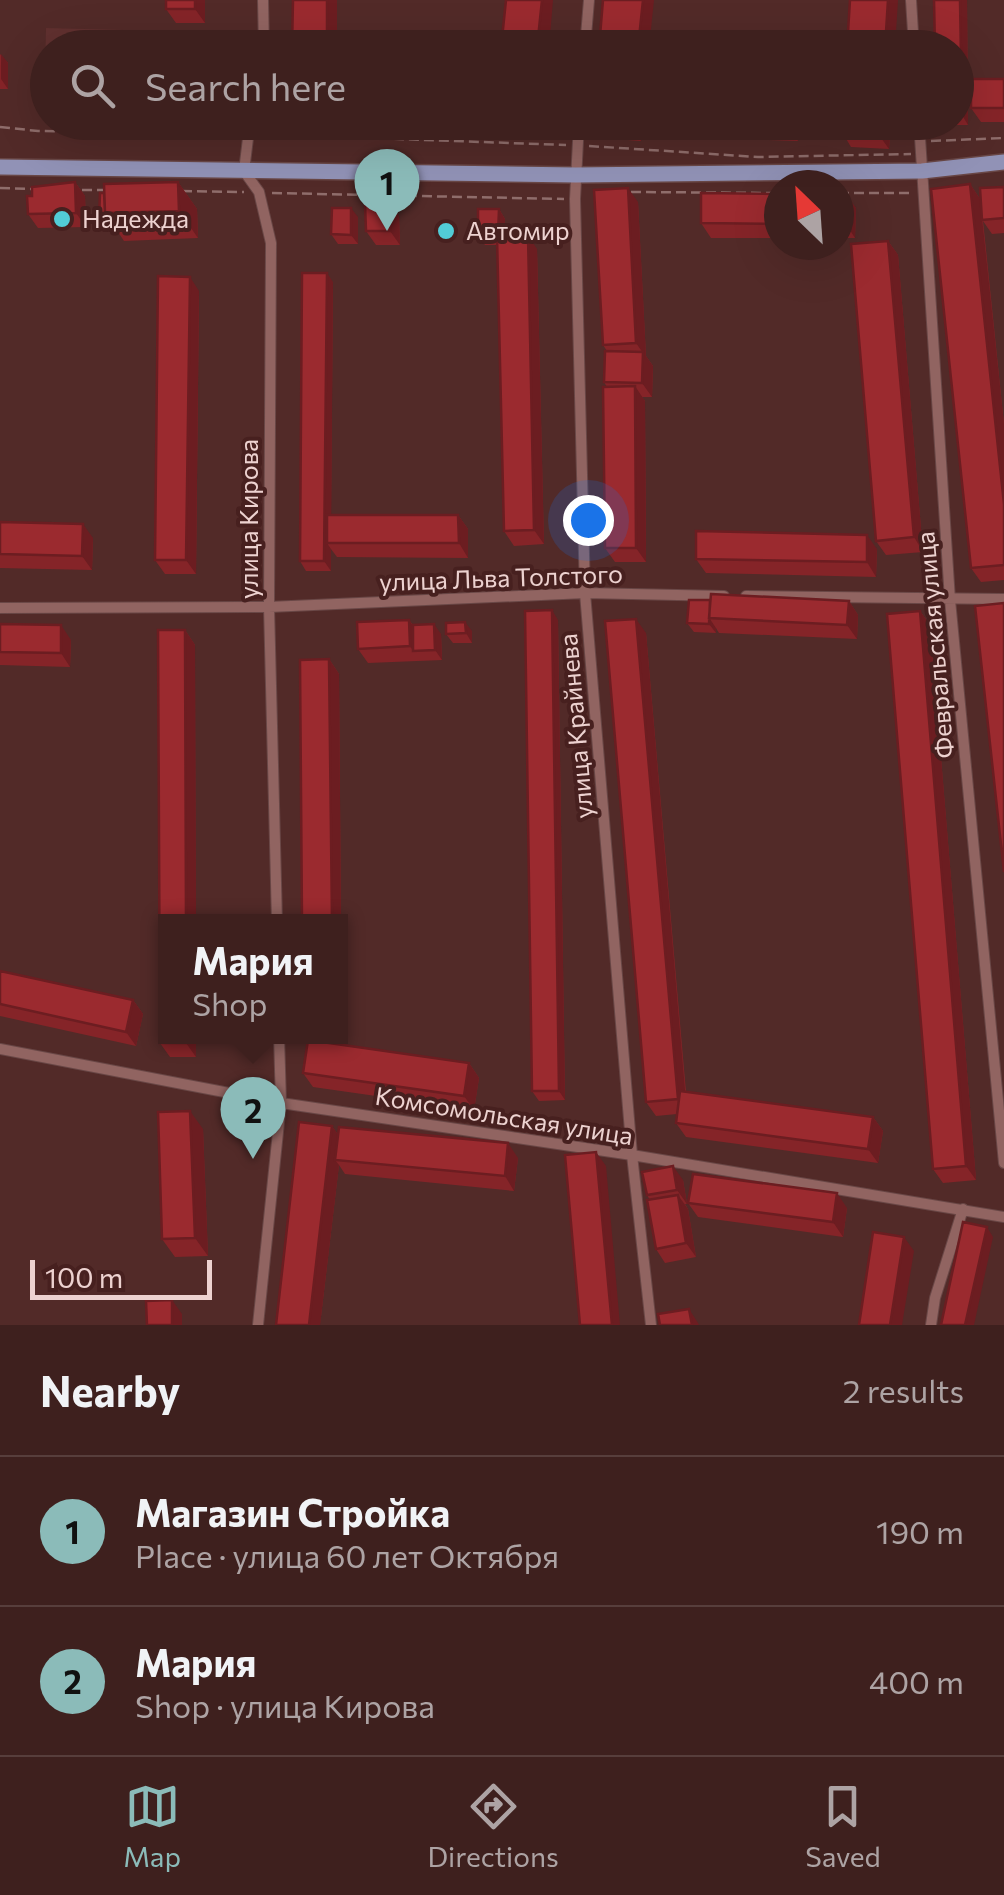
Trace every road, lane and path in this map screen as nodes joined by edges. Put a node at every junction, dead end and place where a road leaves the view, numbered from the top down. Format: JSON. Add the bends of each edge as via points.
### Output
{"nodes":[{"id":1,"x":263,"y":0,"type":"edge"},
{"id":2,"x":589,"y":0,"type":"edge"},
{"id":3,"x":911,"y":0,"type":"edge"},
{"id":4,"x":264,"y":30,"type":"edge"},
{"id":5,"x":587,"y":30,"type":"edge"},
{"id":6,"x":913,"y":30,"type":"edge"},
{"id":7,"x":0,"y":127,"type":"edge"},
{"id":8,"x":30,"y":127,"type":"edge"},
{"id":9,"x":974,"y":138,"type":"edge"},
{"id":10,"x":1004,"y":138,"type":"edge"},
{"id":11,"x":248,"y":140,"type":"edge"},
{"id":12,"x":468,"y":140,"type":"edge"},
{"id":13,"x":578,"y":140,"type":"edge"},
{"id":14,"x":920,"y":140,"type":"edge"},
{"id":15,"x":933,"y":140,"type":"edge"},
{"id":16,"x":577,"y":146,"type":"junction"},
{"id":17,"x":921,"y":154,"type":"junction"},
{"id":18,"x":1004,"y":162,"type":"edge"},
{"id":19,"x":0,"y":166,"type":"edge"},
{"id":20,"x":244,"y":171,"type":"junction"},
{"id":21,"x":922,"y":171,"type":"junction"},
{"id":22,"x":576,"y":175,"type":"junction"},
{"id":23,"x":0,"y":188,"type":"edge"},
{"id":24,"x":40,"y":189,"type":"edge"},
{"id":25,"x":79,"y":190,"type":"edge"},
{"id":26,"x":119,"y":190,"type":"edge"},
{"id":27,"x":179,"y":191,"type":"edge"},
{"id":28,"x":258,"y":192,"type":"junction"},
{"id":29,"x":631,"y":192,"type":"edge"},
{"id":30,"x":764,"y":193,"type":"edge"},
{"id":31,"x":854,"y":193,"type":"edge"},
{"id":32,"x":923,"y":193,"type":"junction"},
{"id":33,"x":576,"y":200,"type":"junction"},
{"id":34,"x":585,"y":593,"type":"junction"},
{"id":35,"x":950,"y":600,"type":"junction"},
{"id":36,"x":1004,"y":600,"type":"edge"},
{"id":37,"x":269,"y":607,"type":"junction"},
{"id":38,"x":0,"y":608,"type":"edge"},
{"id":39,"x":276,"y":914,"type":"edge"},
{"id":40,"x":280,"y":1044,"type":"edge"},
{"id":41,"x":0,"y":1049,"type":"edge"},
{"id":42,"x":281,"y":1103,"type":"junction"},
{"id":43,"x":632,"y":1155,"type":"junction"},
{"id":44,"x":1004,"y":1164,"type":"edge"},
{"id":45,"x":963,"y":1209,"type":"junction"},
{"id":46,"x":1004,"y":1217,"type":"edge"},
{"id":47,"x":258,"y":1325,"type":"edge"},
{"id":48,"x":651,"y":1325,"type":"edge"},
{"id":49,"x":931,"y":1325,"type":"edge"}],
"edges":[{"from":1,"to":4,"type":"street"},
{"from":2,"to":5,"type":"street"},
{"from":3,"to":6,"type":"street"},
{"from":7,"to":8,"type":"path"},
{"from":9,"to":10,"type":"path"},
{"from":11,"to":20,"type":"street"},
{"from":12,"to":16,"type":"path"},
{"from":13,"to":16,"type":"street","name":"улица Крайнева"},
{"from":14,"to":17,"type":"street","name":"Февральская улица"},
{"from":15,"to":17,"type":"path"},
{"from":16,"to":17,"type":"path","via":[[758,157]]},
{"from":16,"to":22,"type":"street","name":"улица Крайнева"},
{"from":17,"to":21,"type":"street","name":"Февральская улица"},
{"from":18,"to":21,"type":"main road"},
{"from":19,"to":20,"type":"main road"},
{"from":20,"to":22,"type":"main road"},
{"from":20,"to":28,"type":"street","name":"улица Кирова"},
{"from":21,"to":22,"type":"main road"},
{"from":21,"to":32,"type":"street","name":"Февральская улица"},
{"from":22,"to":33,"type":"street","name":"улица Крайнева"},
{"from":23,"to":24,"type":"path"},
{"from":25,"to":26,"type":"path"},
{"from":27,"to":28,"type":"path"},
{"from":28,"to":33,"type":"path"},
{"from":28,"to":37,"type":"street","name":"улица Кирова","via":[[271,243]]},
{"from":29,"to":30,"type":"path"},
{"from":31,"to":32,"type":"path"},
{"from":32,"to":35,"type":"street","name":"Февральская улица"},
{"from":33,"to":34,"type":"street","name":"улица Крайнева"},
{"from":34,"to":35,"type":"street","name":"улица Льва Толстого"},
{"from":34,"to":37,"type":"street","name":"улица Льва Толстого"},
{"from":34,"to":43,"type":"street","name":"улица Крайнева"},
{"from":35,"to":36,"type":"street","name":"улица Льва Толстого"},
{"from":35,"to":44,"type":"street","name":"Февральская улица"},
{"from":37,"to":38,"type":"street","name":"улица Льва Толстого"},
{"from":37,"to":39,"type":"street","name":"улица Кирова"},
{"from":40,"to":42,"type":"street"},
{"from":41,"to":42,"type":"street","name":"Комсомольская улица"},
{"from":42,"to":43,"type":"street","name":"Комсомольская улица"},
{"from":42,"to":47,"type":"street"},
{"from":43,"to":45,"type":"street","name":"Комсомольская улица"},
{"from":43,"to":48,"type":"street","name":"улица Крайнева"},
{"from":45,"to":46,"type":"street","name":"Комсомольская улица"},
{"from":45,"to":49,"type":"street"}]}
